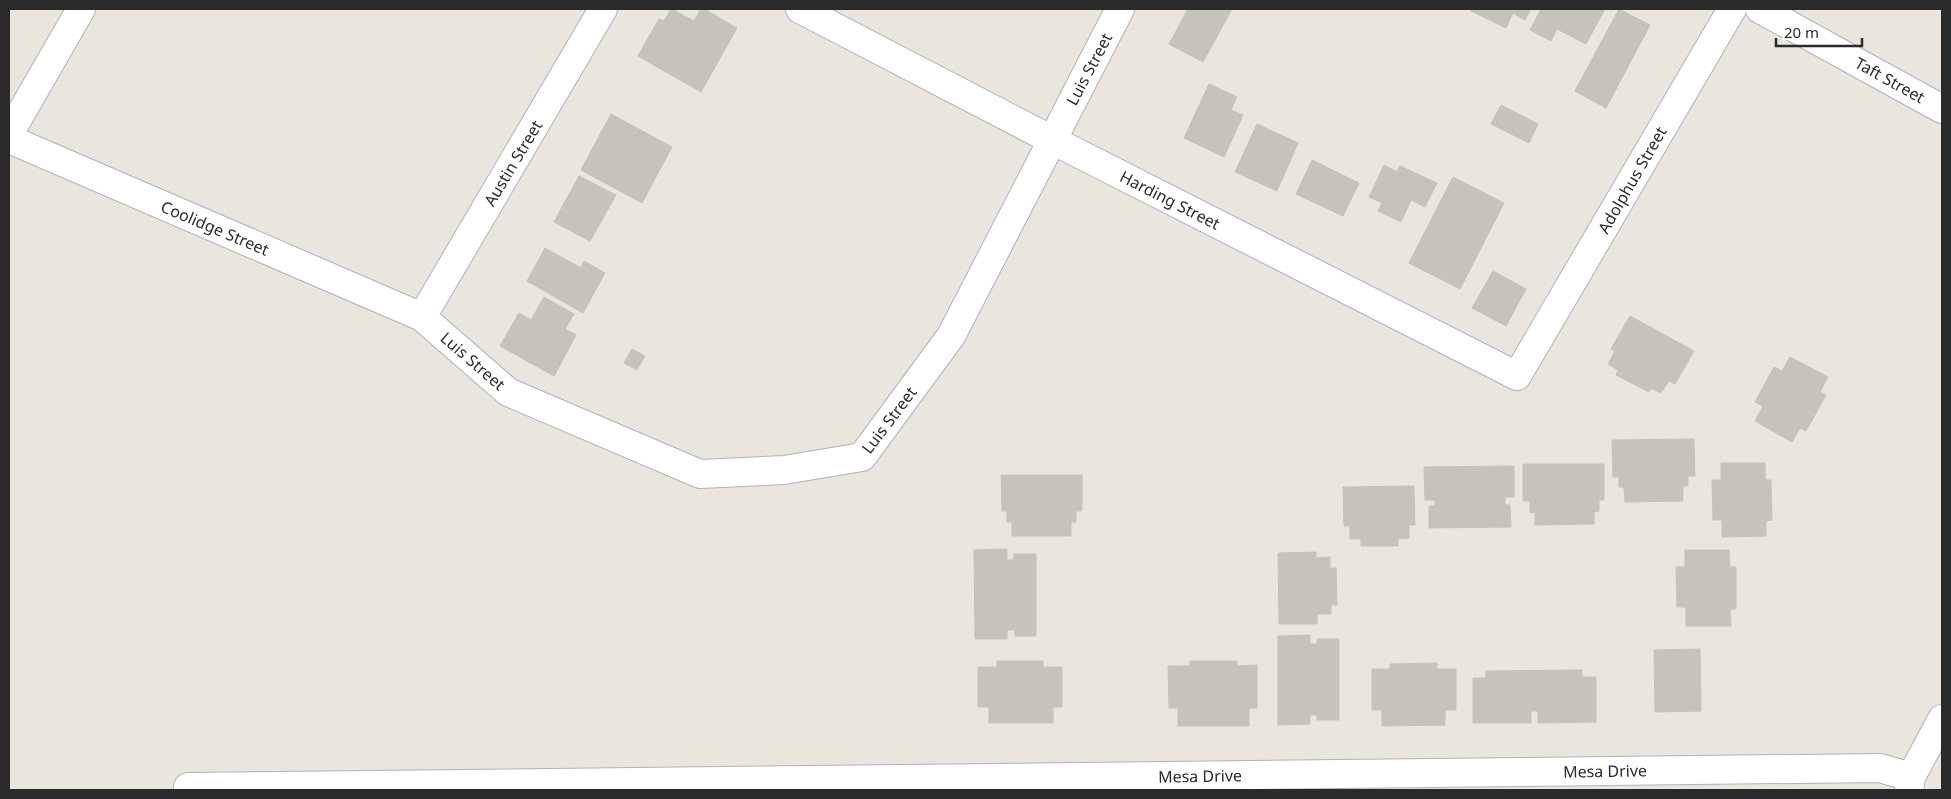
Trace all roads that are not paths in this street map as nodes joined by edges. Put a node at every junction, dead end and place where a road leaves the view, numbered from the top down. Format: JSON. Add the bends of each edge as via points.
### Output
{"nodes":[{"id":1,"x":81,"y":9,"type":"edge"},
{"id":2,"x":603,"y":9,"type":"edge"},
{"id":3,"x":800,"y":9,"type":"edge"},
{"id":4,"x":1120,"y":9,"type":"edge"},
{"id":5,"x":1732,"y":9,"type":"edge"},
{"id":6,"x":1760,"y":9,"type":"edge"},
{"id":7,"x":1942,"y":109,"type":"edge"},
{"id":8,"x":9,"y":134,"type":"edge"},
{"id":9,"x":9,"y":139,"type":"edge"},
{"id":10,"x":1052,"y":140,"type":"junction"},
{"id":11,"x":422,"y":317,"type":"junction"},
{"id":12,"x":1532,"y":351,"type":"joint"},
{"id":13,"x":1942,"y":719,"type":"edge"},
{"id":14,"x":1910,"y":784,"type":"edge"},
{"id":15,"x":188,"y":787,"type":"dead end"}],
"edges":[{"from":1,"to":8,"type":"street"},
{"from":2,"to":11,"type":"street","name":"Austin Street"},
{"from":3,"to":10,"type":"street","name":"Harding Street"},
{"from":4,"to":10,"type":"street","name":"Luis Street"},
{"from":5,"to":12,"type":"street","name":"Adolphus Street"},
{"from":6,"to":7,"type":"street","name":"Taft Street"},
{"from":9,"to":11,"type":"street","name":"Coolidge Street"},
{"from":10,"to":11,"type":"street","name":"Luis Street","via":[[951,336],[862,457],[784,470],[700,474],[508,392]]},
{"from":10,"to":12,"type":"street","name":"Harding Street","via":[[1517,376]]},
{"from":13,"to":14,"type":"street"},
{"from":14,"to":15,"type":"street","name":"Mesa Drive","via":[[1880,768]]}]}
